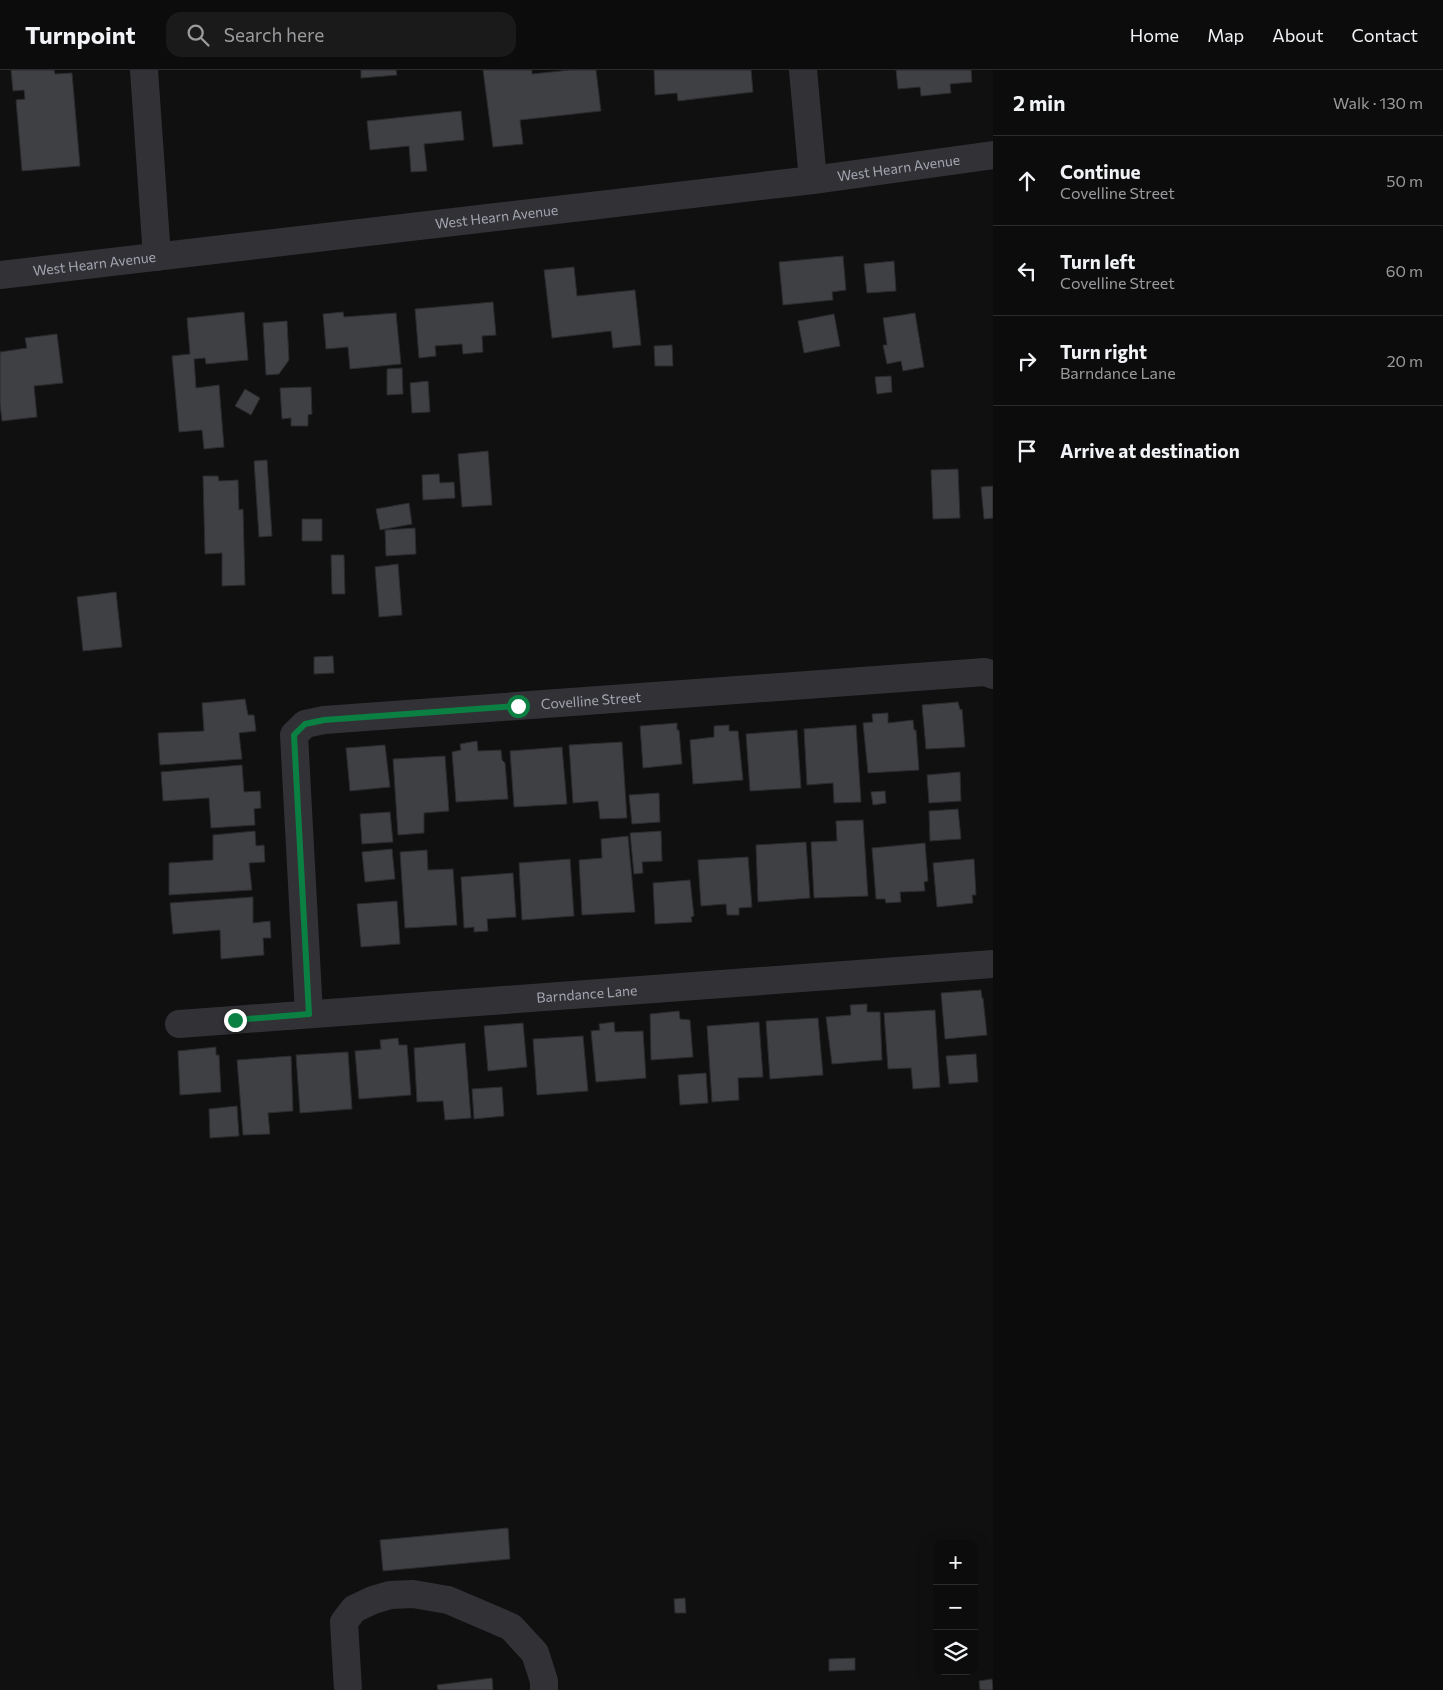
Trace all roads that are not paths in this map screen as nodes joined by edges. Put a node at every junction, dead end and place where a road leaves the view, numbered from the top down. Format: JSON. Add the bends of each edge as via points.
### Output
{"nodes":[{"id":1,"x":144,"y":70,"type":"edge"},
{"id":2,"x":803,"y":70,"type":"edge"},
{"id":3,"x":993,"y":155,"type":"edge"},
{"id":4,"x":813,"y":180,"type":"junction"},
{"id":5,"x":157,"y":257,"type":"junction"},
{"id":6,"x":0,"y":276,"type":"edge"},
{"id":7,"x":993,"y":675,"type":"edge"},
{"id":8,"x":993,"y":964,"type":"edge"},
{"id":9,"x":309,"y":1014,"type":"junction"},
{"id":10,"x":179,"y":1024,"type":"dead end"},
{"id":11,"x":348,"y":1690,"type":"edge"},
{"id":12,"x":544,"y":1690,"type":"edge"}],
"edges":[{"from":1,"to":5,"type":"street"},
{"from":2,"to":4,"type":"street"},
{"from":3,"to":4,"type":"street","name":"West Hearn Avenue"},
{"from":4,"to":5,"type":"street","name":"West Hearn Avenue"},
{"from":5,"to":6,"type":"street","name":"West Hearn Avenue"},
{"from":7,"to":9,"type":"street","name":"Covelline Street","via":[[965,673],[324,720],[305,724],[294,735]]},
{"from":8,"to":9,"type":"street","name":"Barndance Lane"},
{"from":9,"to":10,"type":"street","name":"Barndance Lane"},
{"from":11,"to":12,"type":"street","via":[[344,1622],[354,1609],[373,1600],[413,1594],[448,1600],[511,1627],[535,1653]]}]}
